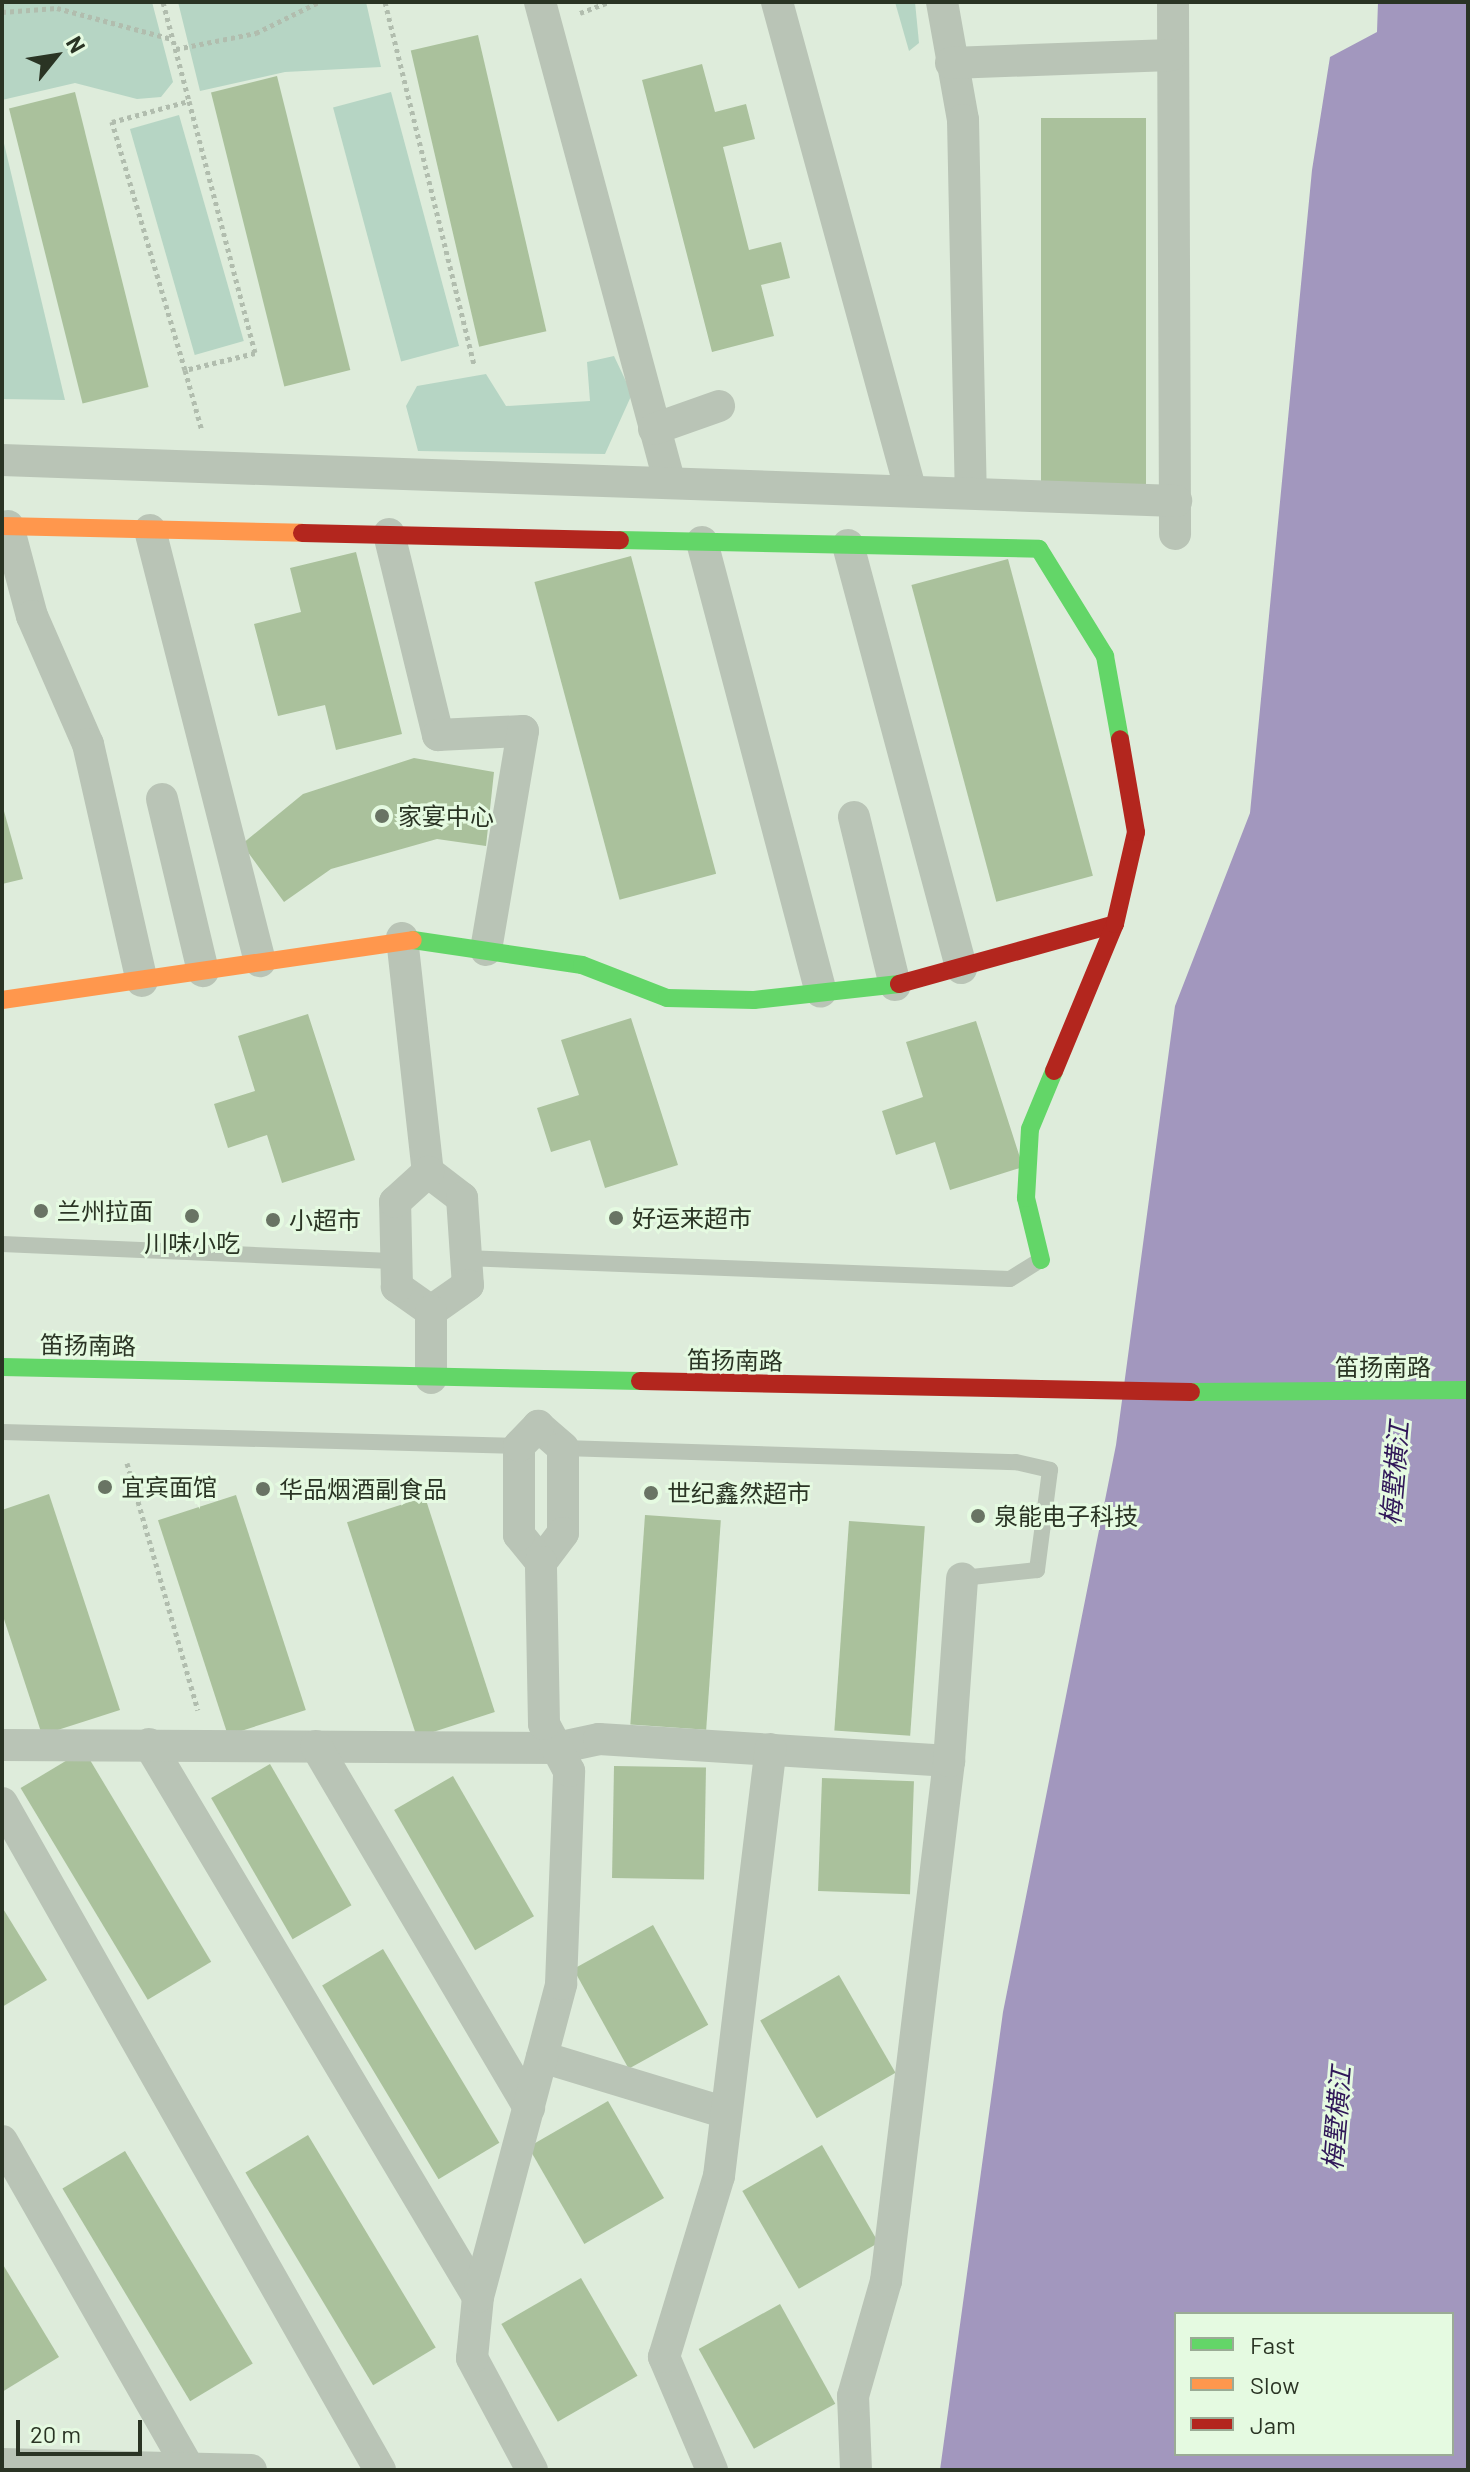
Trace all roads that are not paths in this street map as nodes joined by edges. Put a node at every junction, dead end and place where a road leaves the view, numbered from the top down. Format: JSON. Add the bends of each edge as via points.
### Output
{"nodes":[{"id":1,"x":540,"y":2,"type":"edge"},
{"id":2,"x":777,"y":2,"type":"edge"},
{"id":3,"x":942,"y":2,"type":"edge"},
{"id":4,"x":1173,"y":2,"type":"edge"},
{"id":5,"x":1171,"y":55,"type":"junction"},
{"id":6,"x":951,"y":63,"type":"junction"},
{"id":7,"x":719,"y":406,"type":"dead end"},
{"id":8,"x":654,"y":429,"type":"junction"},
{"id":9,"x":2,"y":460,"type":"edge"},
{"id":10,"x":669,"y":481,"type":"junction"},
{"id":11,"x":910,"y":488,"type":"junction"},
{"id":12,"x":971,"y":490,"type":"junction"},
{"id":13,"x":1176,"y":501,"type":"junction"},
{"id":14,"x":5,"y":526,"type":"edge"},
{"id":15,"x":150,"y":530,"type":"junction"},
{"id":16,"x":389,"y":534,"type":"junction"},
{"id":17,"x":1175,"y":534,"type":"dead end"},
{"id":18,"x":702,"y":542,"type":"junction"},
{"id":19,"x":848,"y":545,"type":"junction"},
{"id":20,"x":162,"y":799,"type":"dead end"},
{"id":21,"x":854,"y":817,"type":"dead end"},
{"id":22,"x":1115,"y":924,"type":"junction"},
{"id":23,"x":402,"y":938,"type":"junction"},
{"id":24,"x":486,"y":950,"type":"junction"},
{"id":25,"x":260,"y":961,"type":"junction"},
{"id":26,"x":961,"y":968,"type":"junction"},
{"id":27,"x":203,"y":971,"type":"junction"},
{"id":28,"x":142,"y":981,"type":"junction"},
{"id":29,"x":895,"y":985,"type":"junction"},
{"id":30,"x":821,"y":992,"type":"junction"},
{"id":31,"x":2,"y":1000,"type":"edge"},
{"id":32,"x":428,"y":1172,"type":"junction"},
{"id":33,"x":2,"y":1244,"type":"edge"},
{"id":34,"x":465,"y":1258,"type":"junction"},
{"id":35,"x":1041,"y":1260,"type":"joint"},
{"id":36,"x":397,"y":1261,"type":"junction"},
{"id":37,"x":431,"y":1311,"type":"junction"},
{"id":38,"x":2,"y":1367,"type":"edge"},
{"id":39,"x":431,"y":1378,"type":"junction"},
{"id":40,"x":539,"y":1380,"type":"junction"},
{"id":41,"x":1468,"y":1390,"type":"edge"},
{"id":42,"x":2,"y":1432,"type":"edge"},
{"id":43,"x":528,"y":1436,"type":"junction"},
{"id":44,"x":563,"y":1448,"type":"junction"},
{"id":45,"x":541,"y":1562,"type":"junction"},
{"id":46,"x":962,"y":1578,"type":"joint"},
{"id":47,"x":149,"y":1744,"type":"junction"},
{"id":48,"x":2,"y":1745,"type":"edge"},
{"id":49,"x":316,"y":1746,"type":"junction"},
{"id":50,"x":557,"y":1748,"type":"junction"},
{"id":51,"x":771,"y":1749,"type":"junction"},
{"id":52,"x":949,"y":1761,"type":"junction"},
{"id":53,"x":2,"y":1803,"type":"edge"},
{"id":54,"x":542,"y":2057,"type":"junction"},
{"id":55,"x":529,"y":2108,"type":"junction"},
{"id":56,"x":726,"y":2113,"type":"junction"},
{"id":57,"x":2,"y":2141,"type":"edge"},
{"id":58,"x":478,"y":2297,"type":"junction"},
{"id":59,"x":2,"y":2464,"type":"edge"},
{"id":60,"x":41,"y":2468,"type":"edge"},
{"id":61,"x":189,"y":2469,"type":"edge"},
{"id":62,"x":251,"y":2470,"type":"edge"},
{"id":63,"x":380,"y":2470,"type":"edge"},
{"id":64,"x":532,"y":2470,"type":"edge"},
{"id":65,"x":712,"y":2470,"type":"edge"},
{"id":66,"x":856,"y":2470,"type":"edge"}],
"edges":[{"from":1,"to":8,"type":"street"},
{"from":2,"to":11,"type":"street"},
{"from":3,"to":6,"type":"street"},
{"from":4,"to":5,"type":"street"},
{"from":5,"to":6,"type":"street"},
{"from":5,"to":13,"type":"street"},
{"from":6,"to":12,"type":"street","via":[[963,120]]},
{"from":7,"to":8,"type":"street"},
{"from":8,"to":10,"type":"street"},
{"from":9,"to":10,"type":"street"},
{"from":10,"to":11,"type":"street"},
{"from":11,"to":12,"type":"street"},
{"from":12,"to":13,"type":"street"},
{"from":13,"to":17,"type":"street"},
{"from":14,"to":15,"type":"street"},
{"from":14,"to":28,"type":"street","via":[[32,616],[88,744]]},
{"from":15,"to":16,"type":"street"},
{"from":15,"to":25,"type":"street"},
{"from":16,"to":18,"type":"street"},
{"from":16,"to":24,"type":"street","via":[[438,735],[523,731]]},
{"from":18,"to":19,"type":"street"},
{"from":18,"to":30,"type":"street"},
{"from":19,"to":22,"type":"street","via":[[1039,549],[1105,656],[1136,832]]},
{"from":19,"to":26,"type":"street"},
{"from":20,"to":27,"type":"street"},
{"from":21,"to":29,"type":"street"},
{"from":22,"to":26,"type":"street"},
{"from":22,"to":35,"type":"street","via":[[1030,1129],[1026,1198]]},
{"from":23,"to":24,"type":"street"},
{"from":23,"to":25,"type":"street"},
{"from":23,"to":32,"type":"street"},
{"from":24,"to":30,"type":"street","via":[[582,965],[667,998]]},
{"from":25,"to":27,"type":"street"},
{"from":26,"to":29,"type":"street"},
{"from":27,"to":28,"type":"street"},
{"from":28,"to":31,"type":"street"},
{"from":29,"to":30,"type":"street"},
{"from":32,"to":34,"type":"street","via":[[462,1198]]},
{"from":32,"to":36,"type":"street","via":[[395,1202]]},
{"from":33,"to":36,"type":"lane"},
{"from":34,"to":35,"type":"lane","via":[[1010,1279]]},
{"from":34,"to":37,"type":"street","via":[[468,1285]]},
{"from":36,"to":37,"type":"street","via":[[397,1287]]},
{"from":37,"to":39,"type":"street"},
{"from":38,"to":39,"type":"street","name":"笛扬南路"},
{"from":39,"to":40,"type":"street","name":"笛扬南路"},
{"from":40,"to":41,"type":"street","name":"笛扬南路","via":[[1112,1392]]},
{"from":40,"to":43,"type":"street"},
{"from":42,"to":43,"type":"lane"},
{"from":43,"to":44,"type":"street"},
{"from":43,"to":45,"type":"street","via":[[519,1535]]},
{"from":44,"to":45,"type":"street","via":[[563,1533]]},
{"from":44,"to":46,"type":"lane","via":[[1016,1462],[1050,1470],[1037,1570]]},
{"from":45,"to":50,"type":"street","via":[[544,1724]]},
{"from":46,"to":52,"type":"street"},
{"from":47,"to":48,"type":"street"},
{"from":47,"to":49,"type":"street"},
{"from":47,"to":58,"type":"street"},
{"from":49,"to":50,"type":"street"},
{"from":49,"to":55,"type":"street"},
{"from":50,"to":51,"type":"street","via":[[599,1739]]},
{"from":50,"to":54,"type":"street","via":[[569,1771],[561,1984]]},
{"from":51,"to":52,"type":"street"},
{"from":51,"to":56,"type":"street"},
{"from":52,"to":66,"type":"street","via":[[886,2281],[853,2396]]},
{"from":53,"to":63,"type":"street"},
{"from":54,"to":55,"type":"street"},
{"from":54,"to":56,"type":"street"},
{"from":55,"to":58,"type":"street"},
{"from":56,"to":65,"type":"street","via":[[719,2176],[664,2357]]},
{"from":57,"to":61,"type":"street"},
{"from":58,"to":64,"type":"street","via":[[472,2358]]},
{"from":59,"to":60,"type":"street"},
{"from":60,"to":61,"type":"street"},
{"from":61,"to":62,"type":"street"}]}
